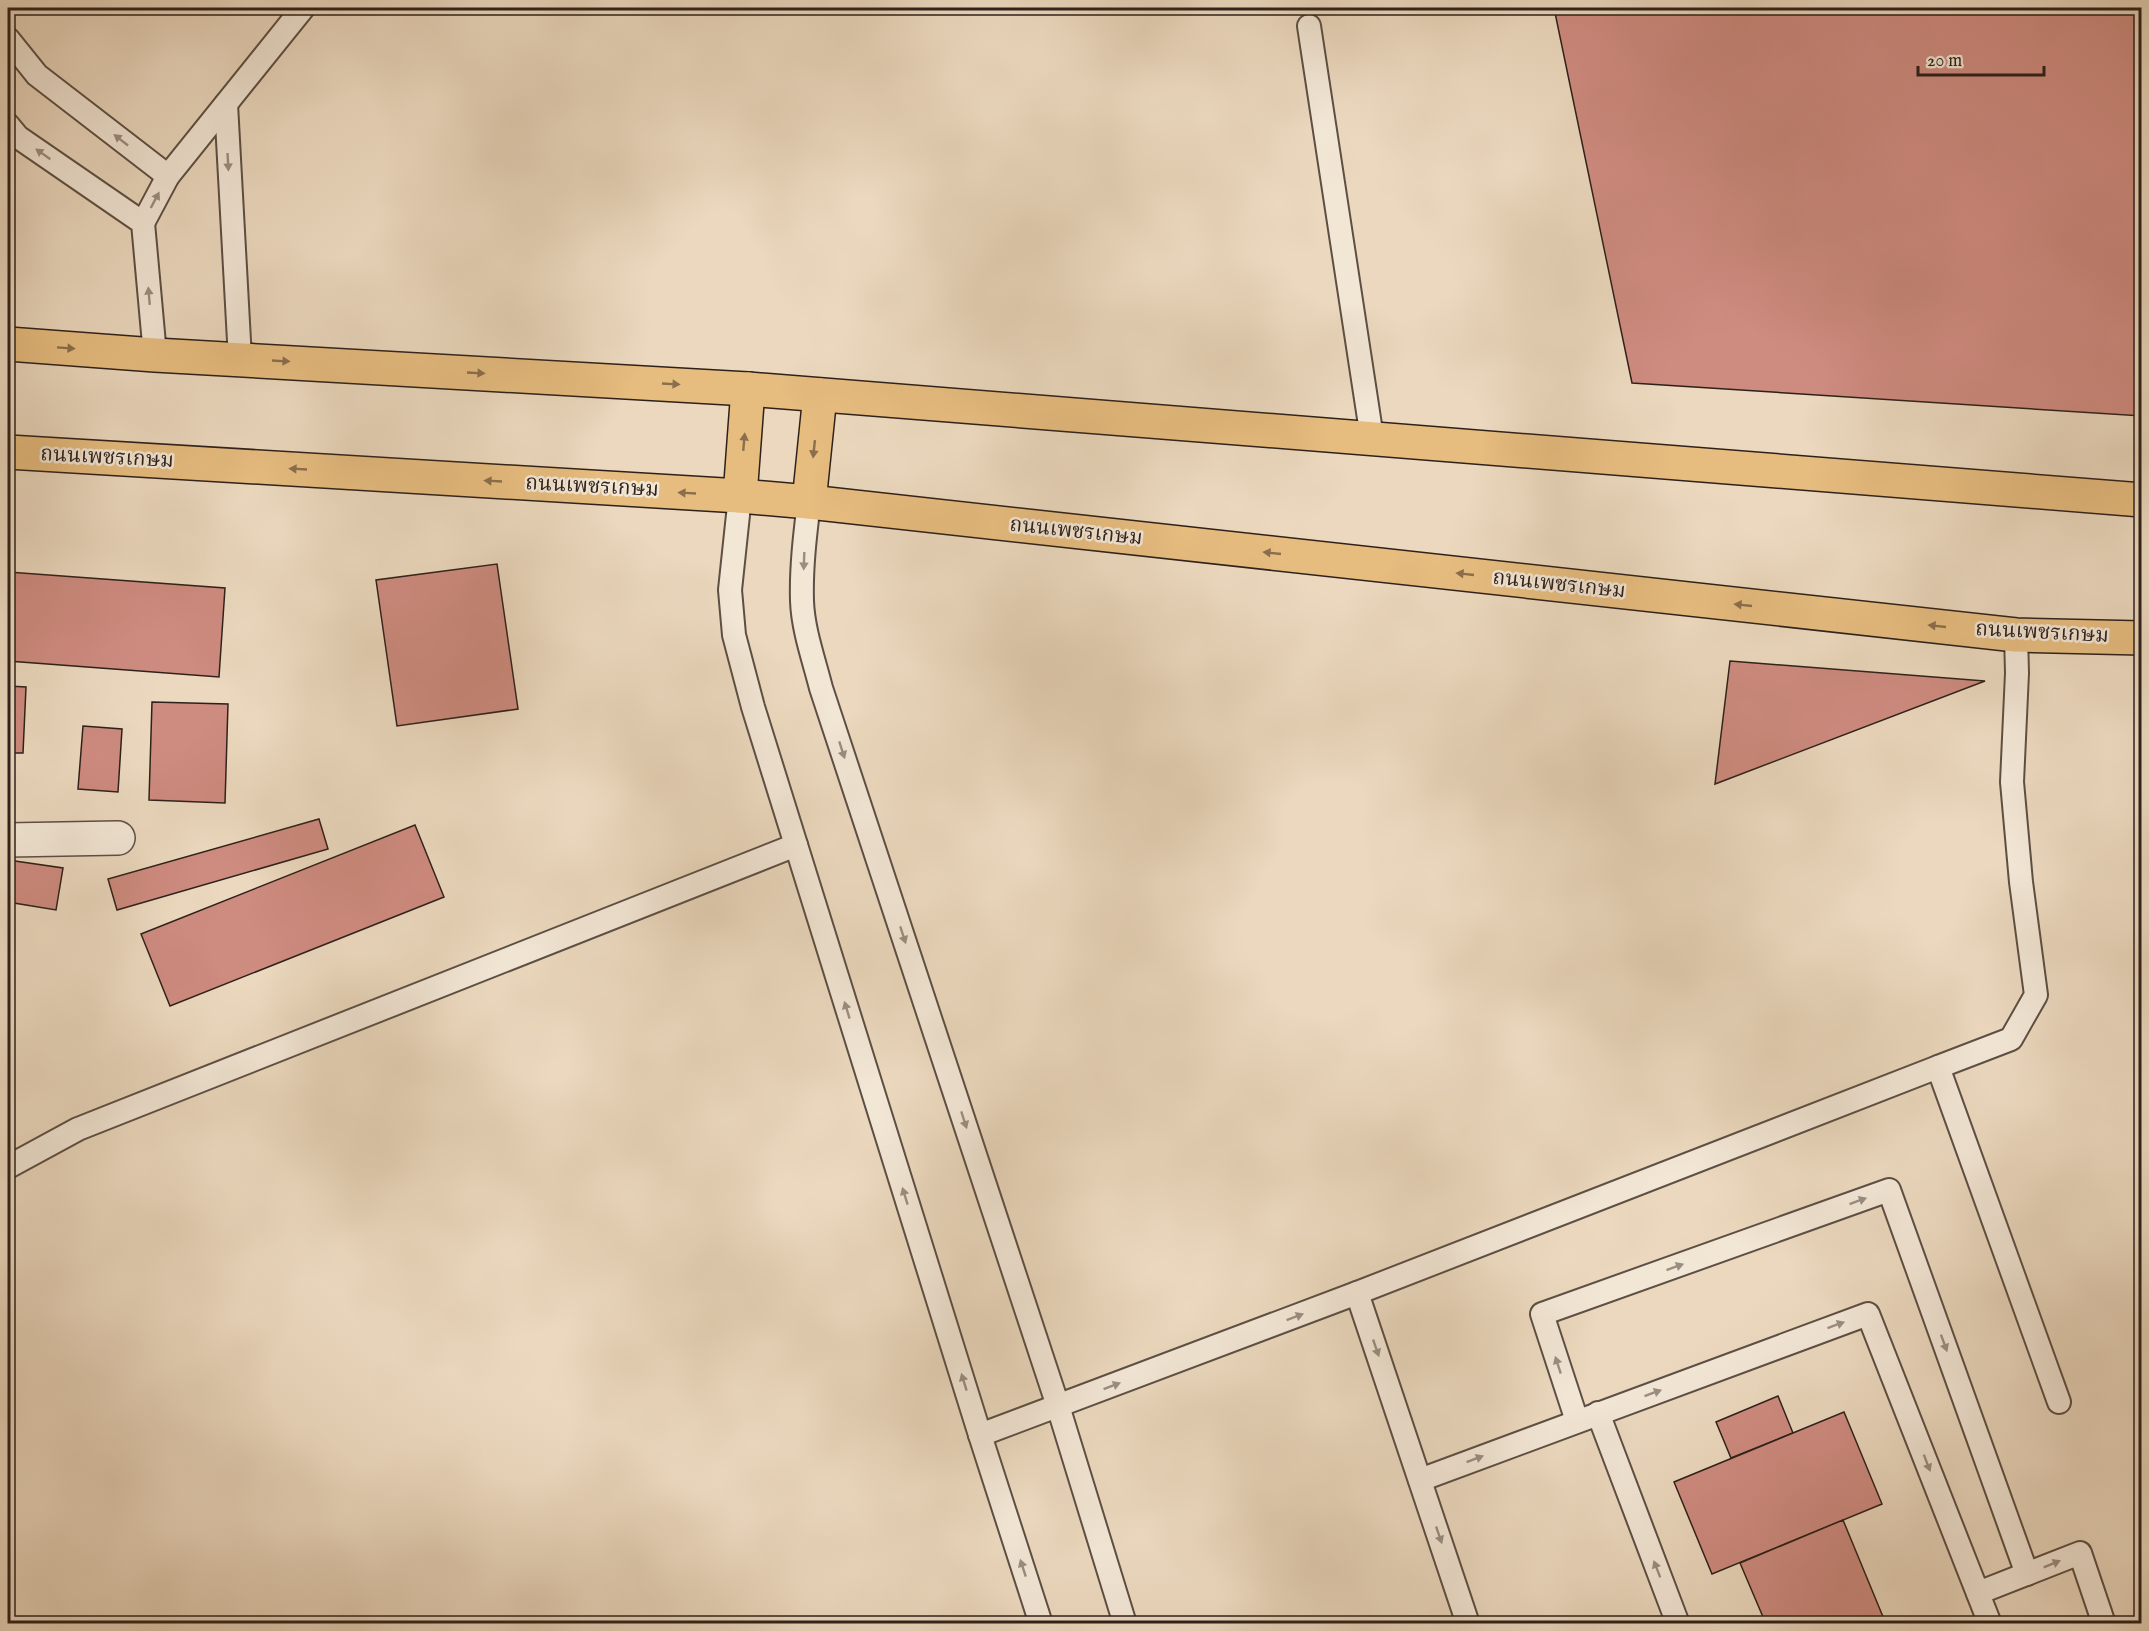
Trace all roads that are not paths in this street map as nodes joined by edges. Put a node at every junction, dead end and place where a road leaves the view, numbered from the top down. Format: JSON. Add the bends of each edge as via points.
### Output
{"nodes":[{"id":1,"x":303,"y":8,"type":"edge"},
{"id":2,"x":1309,"y":26,"type":"dead end"},
{"id":3,"x":8,"y":39,"type":"edge"},
{"id":4,"x":225,"y":104,"type":"junction"},
{"id":5,"x":8,"y":125,"type":"edge"},
{"id":6,"x":168,"y":176,"type":"junction"},
{"id":7,"x":143,"y":223,"type":"junction"},
{"id":8,"x":8,"y":344,"type":"edge"},
{"id":9,"x":154,"y":355,"type":"junction"},
{"id":10,"x":240,"y":359,"type":"junction"},
{"id":11,"x":748,"y":389,"type":"junction"},
{"id":12,"x":820,"y":395,"type":"junction"},
{"id":13,"x":1372,"y":438,"type":"junction"},
{"id":14,"x":8,"y":452,"type":"edge"},
{"id":15,"x":740,"y":496,"type":"junction"},
{"id":16,"x":2142,"y":500,"type":"edge"},
{"id":17,"x":808,"y":502,"type":"junction"},
{"id":18,"x":2016,"y":635,"type":"junction"},
{"id":19,"x":2140,"y":644,"type":"edge"},
{"id":20,"x":118,"y":838,"type":"dead end"},
{"id":21,"x":8,"y":840,"type":"edge"},
{"id":22,"x":796,"y":845,"type":"junction"},
{"id":23,"x":1938,"y":1067,"type":"junction"},
{"id":24,"x":8,"y":1167,"type":"edge"},
{"id":25,"x":1357,"y":1293,"type":"junction"},
{"id":26,"x":2060,"y":1402,"type":"dead end"},
{"id":27,"x":1058,"y":1406,"type":"junction"},
{"id":28,"x":1598,"y":1413,"type":"junction"},
{"id":29,"x":1576,"y":1421,"type":"junction"},
{"id":30,"x":980,"y":1435,"type":"junction"},
{"id":31,"x":1420,"y":1480,"type":"junction"},
{"id":32,"x":2027,"y":1574,"type":"junction"},
{"id":33,"x":1978,"y":1593,"type":"junction"},
{"id":34,"x":1041,"y":1623,"type":"edge"},
{"id":35,"x":1125,"y":1623,"type":"edge"},
{"id":36,"x":1468,"y":1623,"type":"edge"},
{"id":37,"x":1678,"y":1623,"type":"edge"},
{"id":38,"x":1990,"y":1623,"type":"edge"},
{"id":39,"x":2104,"y":1623,"type":"edge"}],
"edges":[{"from":1,"to":4,"type":"lane"},
{"from":2,"to":13,"type":"lane"},
{"from":6,"to":3,"type":"lane","one_way":true,"via":[[37,75]]},
{"from":4,"to":6,"type":"lane"},
{"from":4,"to":10,"type":"lane","one_way":true},
{"from":7,"to":5,"type":"lane","one_way":true,"via":[[18,136]]},
{"from":7,"to":6,"type":"lane","one_way":true},
{"from":9,"to":7,"type":"lane","one_way":true},
{"from":8,"to":9,"type":"main road","one_way":true},
{"from":9,"to":10,"type":"main road"},
{"from":10,"to":11,"type":"main road","one_way":true},
{"from":11,"to":12,"type":"main road"},
{"from":15,"to":11,"type":"main road","one_way":true},
{"from":12,"to":13,"type":"main road"},
{"from":12,"to":17,"type":"main road","one_way":true},
{"from":13,"to":16,"type":"main road"},
{"from":15,"to":14,"type":"main road","name":"ถนนเพชรเกษม","one_way":true},
{"from":15,"to":17,"type":"main road","name":"ถนนเพชรเกษม"},
{"from":15,"to":22,"type":"lane","via":[[730,590],[734,635]]},
{"from":18,"to":17,"type":"main road","name":"ถนนเพชรเกษม","one_way":true},
{"from":17,"to":27,"type":"lane","one_way":true,"via":[[802,602],[821,688]]},
{"from":18,"to":19,"type":"main road","name":"ถนนเพชรเกษม"},
{"from":18,"to":23,"type":"lane","via":[[2012,782],[2036,995],[2011,1039]]},
{"from":20,"to":21,"type":"street"},
{"from":22,"to":24,"type":"lane","via":[[78,1129]]},
{"from":30,"to":22,"type":"lane","one_way":true},
{"from":23,"to":25,"type":"lane"},
{"from":23,"to":26,"type":"lane"},
{"from":27,"to":25,"type":"lane","one_way":true},
{"from":25,"to":31,"type":"lane","one_way":true},
{"from":27,"to":30,"type":"lane"},
{"from":27,"to":35,"type":"lane"},
{"from":28,"to":29,"type":"lane"},
{"from":28,"to":33,"type":"lane","one_way":true,"via":[[1868,1314]]},
{"from":37,"to":28,"type":"lane","one_way":true},
{"from":31,"to":29,"type":"lane","one_way":true},
{"from":29,"to":32,"type":"lane","one_way":true,"via":[[1542,1314],[1889,1190]]},
{"from":34,"to":30,"type":"lane","one_way":true},
{"from":31,"to":36,"type":"lane","one_way":true},
{"from":32,"to":33,"type":"lane"},
{"from":32,"to":39,"type":"lane","one_way":true,"via":[[2080,1553]]},
{"from":33,"to":38,"type":"lane"}]}
